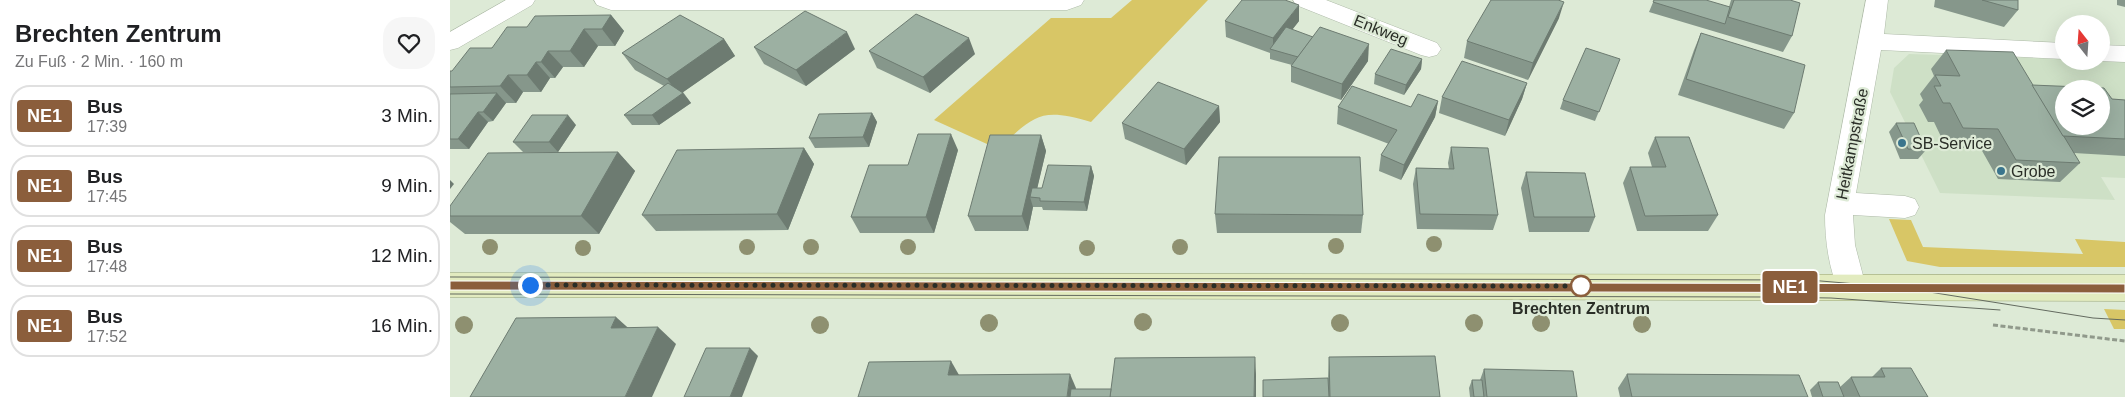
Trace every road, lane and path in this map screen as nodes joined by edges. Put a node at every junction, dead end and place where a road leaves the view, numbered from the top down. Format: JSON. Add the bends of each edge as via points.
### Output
{"nodes":[{"id":1,"x":524,"y":0,"type":"edge"},
{"id":2,"x":605,"y":0,"type":"edge"},
{"id":3,"x":1073,"y":0,"type":"edge"},
{"id":4,"x":1304,"y":0,"type":"edge"},
{"id":5,"x":1877,"y":0,"type":"edge"},
{"id":6,"x":1871,"y":41,"type":"junction"},
{"id":7,"x":450,"y":42,"type":"edge"},
{"id":8,"x":1429,"y":49,"type":"dead end"},
{"id":9,"x":2055,"y":51,"type":"edge"},
{"id":10,"x":2110,"y":53,"type":"edge"},
{"id":11,"x":2125,"y":54,"type":"edge"},
{"id":12,"x":1840,"y":202,"type":"junction"},
{"id":13,"x":1905,"y":207,"type":"dead end"},
{"id":14,"x":450,"y":285,"type":"edge"},
{"id":15,"x":1851,"y":287,"type":"junction"},
{"id":16,"x":2125,"y":288,"type":"edge"}],
"edges":[{"from":1,"to":7,"type":"street"},
{"from":2,"to":3,"type":"street"},
{"from":4,"to":8,"type":"street","name":"Enkweg"},
{"from":5,"to":6,"type":"street","name":"Heitkampstraße"},
{"from":6,"to":9,"type":"street"},
{"from":6,"to":12,"type":"street","name":"Heitkampstraße"},
{"from":10,"to":11,"type":"street"},
{"from":12,"to":13,"type":"street"},
{"from":12,"to":15,"type":"street","name":"Heitkampstraße","via":[[1839,245]]},
{"from":14,"to":15,"type":"main road"},
{"from":15,"to":16,"type":"main road"}]}
